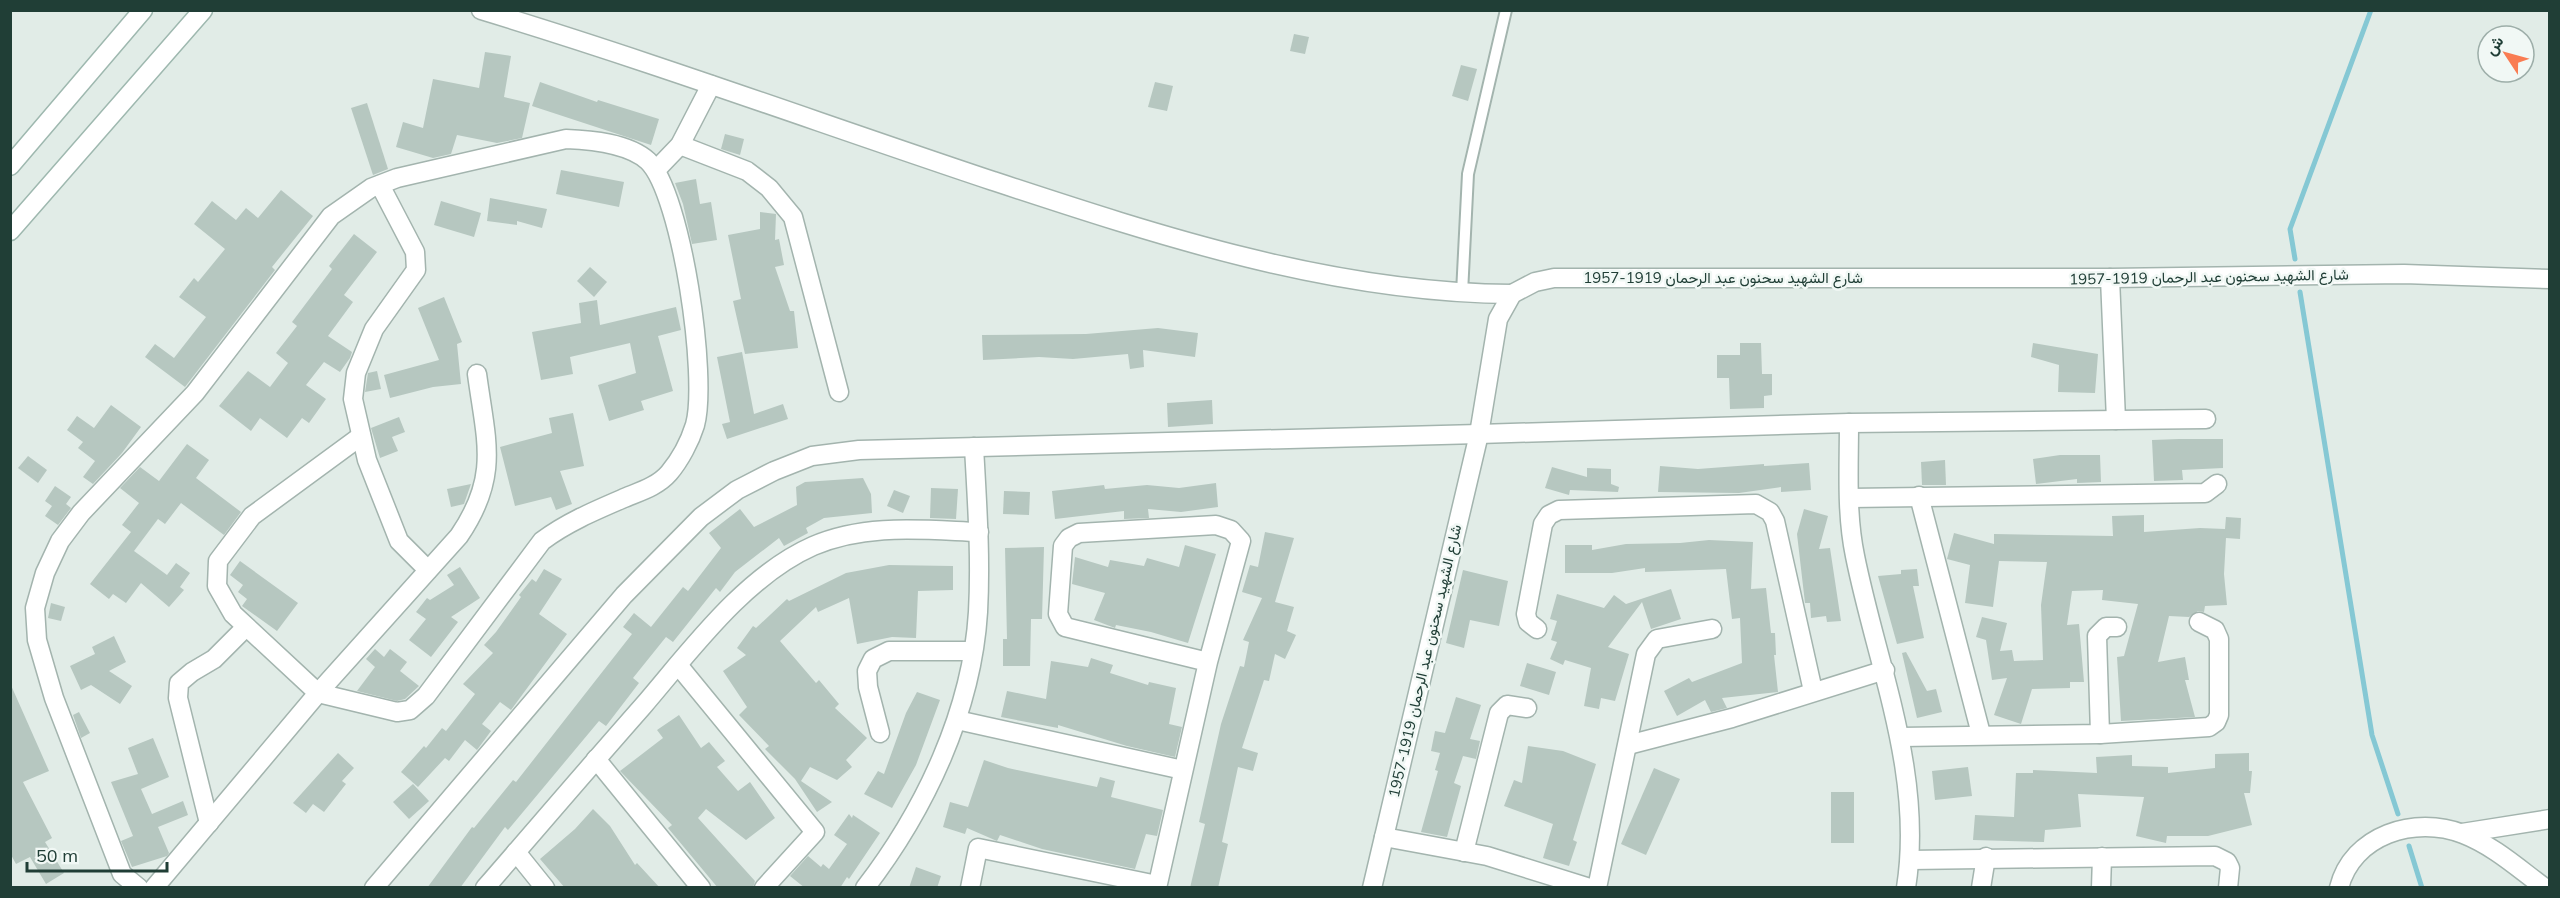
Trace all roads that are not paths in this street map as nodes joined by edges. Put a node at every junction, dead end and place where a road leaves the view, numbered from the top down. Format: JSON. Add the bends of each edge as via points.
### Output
{"nodes":[{"id":1,"x":143,"y":10,"type":"edge"},
{"id":2,"x":203,"y":10,"type":"edge"},
{"id":3,"x":481,"y":10,"type":"edge"},
{"id":4,"x":1506,"y":10,"type":"edge"},
{"id":5,"x":711,"y":84,"type":"junction"},
{"id":6,"x":680,"y":145,"type":"junction"},
{"id":7,"x":10,"y":166,"type":"edge"},
{"id":8,"x":656,"y":170,"type":"junction"},
{"id":9,"x":380,"y":185,"type":"junction"},
{"id":10,"x":10,"y":231,"type":"edge"},
{"id":11,"x":2110,"y":278,"type":"junction"},
{"id":12,"x":2550,"y":279,"type":"edge"},
{"id":13,"x":1462,"y":293,"type":"junction"},
{"id":14,"x":1512,"y":294,"type":"junction"},
{"id":15,"x":477,"y":374,"type":"dead end"},
{"id":16,"x":839,"y":392,"type":"dead end"},
{"id":17,"x":2206,"y":419,"type":"dead end"},
{"id":18,"x":2116,"y":420,"type":"junction"},
{"id":19,"x":1849,"y":423,"type":"junction"},
{"id":20,"x":1479,"y":434,"type":"junction"},
{"id":21,"x":361,"y":436,"type":"junction"},
{"id":22,"x":974,"y":447,"type":"junction"},
{"id":23,"x":2217,"y":484,"type":"dead end"},
{"id":24,"x":1919,"y":496,"type":"junction"},
{"id":25,"x":1850,"y":498,"type":"junction"},
{"id":26,"x":979,"y":532,"type":"junction"},
{"id":27,"x":428,"y":570,"type":"junction"},
{"id":28,"x":2199,"y":622,"type":"dead end"},
{"id":29,"x":246,"y":627,"type":"junction"},
{"id":30,"x":2117,"y":627,"type":"dead end"},
{"id":31,"x":1536,"y":629,"type":"dead end"},
{"id":32,"x":1712,"y":629,"type":"dead end"},
{"id":33,"x":973,"y":651,"type":"junction"},
{"id":34,"x":1208,"y":662,"type":"junction"},
{"id":35,"x":678,"y":665,"type":"junction"},
{"id":36,"x":1885,"y":670,"type":"junction"},
{"id":37,"x":1813,"y":691,"type":"junction"},
{"id":38,"x":318,"y":693,"type":"junction"},
{"id":39,"x":1527,"y":708,"type":"dead end"},
{"id":40,"x":957,"y":720,"type":"junction"},
{"id":41,"x":880,"y":733,"type":"dead end"},
{"id":42,"x":1981,"y":734,"type":"junction"},
{"id":43,"x":2100,"y":734,"type":"junction"},
{"id":44,"x":1901,"y":737,"type":"junction"},
{"id":45,"x":1628,"y":745,"type":"junction"},
{"id":46,"x":596,"y":759,"type":"junction"},
{"id":47,"x":1183,"y":770,"type":"junction"},
{"id":48,"x":2550,"y":819,"type":"edge"},
{"id":49,"x":209,"y":823,"type":"junction"},
{"id":50,"x":2462,"y":833,"type":"junction"},
{"id":51,"x":1384,"y":837,"type":"junction"},
{"id":52,"x":516,"y":852,"type":"junction"},
{"id":53,"x":1464,"y":852,"type":"junction"},
{"id":54,"x":1986,"y":857,"type":"junction"},
{"id":55,"x":2102,"y":857,"type":"junction"},
{"id":56,"x":1910,"y":860,"type":"junction"},
{"id":57,"x":1157,"y":886,"type":"edge"},
{"id":58,"x":140,"y":888,"type":"edge"},
{"id":59,"x":154,"y":888,"type":"edge"},
{"id":60,"x":374,"y":888,"type":"edge"},
{"id":61,"x":485,"y":888,"type":"edge"},
{"id":62,"x":544,"y":888,"type":"edge"},
{"id":63,"x":700,"y":888,"type":"edge"},
{"id":64,"x":764,"y":888,"type":"edge"},
{"id":65,"x":865,"y":888,"type":"edge"},
{"id":66,"x":970,"y":888,"type":"edge"},
{"id":67,"x":1372,"y":888,"type":"edge"},
{"id":68,"x":1590,"y":888,"type":"edge"},
{"id":69,"x":1597,"y":888,"type":"edge"},
{"id":70,"x":1906,"y":888,"type":"edge"},
{"id":71,"x":1982,"y":888,"type":"edge"},
{"id":72,"x":2101,"y":888,"type":"edge"},
{"id":73,"x":2228,"y":888,"type":"edge"},
{"id":74,"x":2339,"y":888,"type":"edge"},
{"id":75,"x":2545,"y":888,"type":"edge"}],
"edges":[{"from":1,"to":7,"type":"street"},
{"from":2,"to":10,"type":"street"},
{"from":3,"to":5,"type":"street"},
{"from":4,"to":13,"type":"lane","via":[[1468,174]]},
{"from":5,"to":6,"type":"street"},
{"from":5,"to":13,"type":"street","via":[[1185,242],[1298,270]]},
{"from":6,"to":8,"type":"street"},
{"from":6,"to":16,"type":"street","via":[[747,171],[769,188],[794,217]]},
{"from":8,"to":9,"type":"street","via":[[646,159],[620,148],[592,140],[566,139]]},
{"from":8,"to":38,"type":"street","via":[[677,228],[697,341],[699,389],[695,425],[684,450],[668,474],[652,486],[560,528],[542,542],[426,696],[410,710],[397,712]]},
{"from":9,"to":21,"type":"street","via":[[415,252],[416,270],[374,329],[356,374],[353,399]]},
{"from":9,"to":58,"type":"street","via":[[330,216],[195,393],[81,513],[60,541],[45,573],[35,608],[37,640],[54,698],[122,874]]},
{"from":11,"to":12,"type":"street","name":"شارع الشهيد سحنون عبد الرحمان 1919-1957","via":[[2404,274]]},
{"from":11,"to":14,"type":"street","name":"شارع الشهيد سحنون عبد الرحمان 1919-1957","via":[[1554,278],[1535,282]]},
{"from":11,"to":18,"type":"street"},
{"from":13,"to":14,"type":"street"},
{"from":14,"to":20,"type":"street","name":"شارع الشهيد سحنون عبد الرحمان 1919-1957","via":[[1498,319]]},
{"from":15,"to":27,"type":"street","via":[[489,459],[485,487],[468,522]]},
{"from":17,"to":18,"type":"street"},
{"from":18,"to":19,"type":"street"},
{"from":19,"to":20,"type":"street"},
{"from":19,"to":25,"type":"street"},
{"from":20,"to":22,"type":"street"},
{"from":20,"to":51,"type":"street","name":"شارع الشهيد سحنون عبد الرحمان 1919-1957"},
{"from":21,"to":27,"type":"street","via":[[399,541]]},
{"from":21,"to":29,"type":"street","via":[[252,516],[218,561],[217,586],[233,614]]},
{"from":22,"to":26,"type":"street"},
{"from":22,"to":60,"type":"street","via":[[859,450],[812,456],[737,490],[701,517],[624,595]]},
{"from":23,"to":24,"type":"street","via":[[2205,493]]},
{"from":24,"to":25,"type":"street"},
{"from":24,"to":42,"type":"street"},
{"from":25,"to":36,"type":"street","via":[[1854,552]]},
{"from":26,"to":33,"type":"street","via":[[978,613]]},
{"from":26,"to":35,"type":"street","via":[[887,529],[851,534],[814,546],[751,586]]},
{"from":27,"to":38,"type":"street"},
{"from":28,"to":43,"type":"street","via":[[2215,630],[2219,639],[2216,723],[2200,730]]},
{"from":29,"to":38,"type":"street"},
{"from":29,"to":49,"type":"street","via":[[214,659],[179,683],[178,698]]},
{"from":30,"to":43,"type":"street","via":[[2106,627],[2097,636]]},
{"from":31,"to":37,"type":"street","via":[[1526,614],[1543,524],[1549,515],[1558,510],[1756,504],[1775,521]]},
{"from":32,"to":45,"type":"street","via":[[1657,639],[1650,645]]},
{"from":33,"to":40,"type":"street"},
{"from":33,"to":41,"type":"street","via":[[889,651],[873,659],[867,671],[868,687]]},
{"from":34,"to":34,"type":"street","via":[[1240,541],[1231,530],[1216,525],[1078,533],[1069,538],[1063,546],[1058,614],[1065,627]]},
{"from":34,"to":47,"type":"street"},
{"from":35,"to":46,"type":"street"},
{"from":35,"to":64,"type":"street","via":[[814,832]]},
{"from":36,"to":37,"type":"street"},
{"from":36,"to":44,"type":"street"},
{"from":37,"to":45,"type":"street","via":[[1732,718]]},
{"from":38,"to":49,"type":"street"},
{"from":39,"to":53,"type":"street","via":[[1507,705],[1499,713]]},
{"from":40,"to":47,"type":"street"},
{"from":40,"to":65,"type":"street","via":[[905,830]]},
{"from":42,"to":43,"type":"street"},
{"from":42,"to":44,"type":"street"},
{"from":44,"to":56,"type":"street"},
{"from":45,"to":69,"type":"street"},
{"from":46,"to":52,"type":"street"},
{"from":46,"to":63,"type":"street"},
{"from":47,"to":57,"type":"street"},
{"from":48,"to":50,"type":"street"},
{"from":49,"to":59,"type":"street"},
{"from":50,"to":74,"type":"street","via":[[2433,828],[2394,831],[2375,838],[2356,853]]},
{"from":50,"to":75,"type":"street","via":[[2497,852]]},
{"from":51,"to":53,"type":"street"},
{"from":51,"to":67,"type":"street","name":"شارع الشهيد سحنون عبد الرحمان 1919-1957"},
{"from":52,"to":61,"type":"street"},
{"from":52,"to":62,"type":"street"},
{"from":53,"to":68,"type":"street"},
{"from":54,"to":55,"type":"street"},
{"from":54,"to":56,"type":"street"},
{"from":54,"to":71,"type":"street"},
{"from":55,"to":72,"type":"street"},
{"from":55,"to":73,"type":"street","via":[[2215,856],[2228,862]]},
{"from":56,"to":70,"type":"street"},
{"from":57,"to":66,"type":"street","via":[[978,848]]}]}
